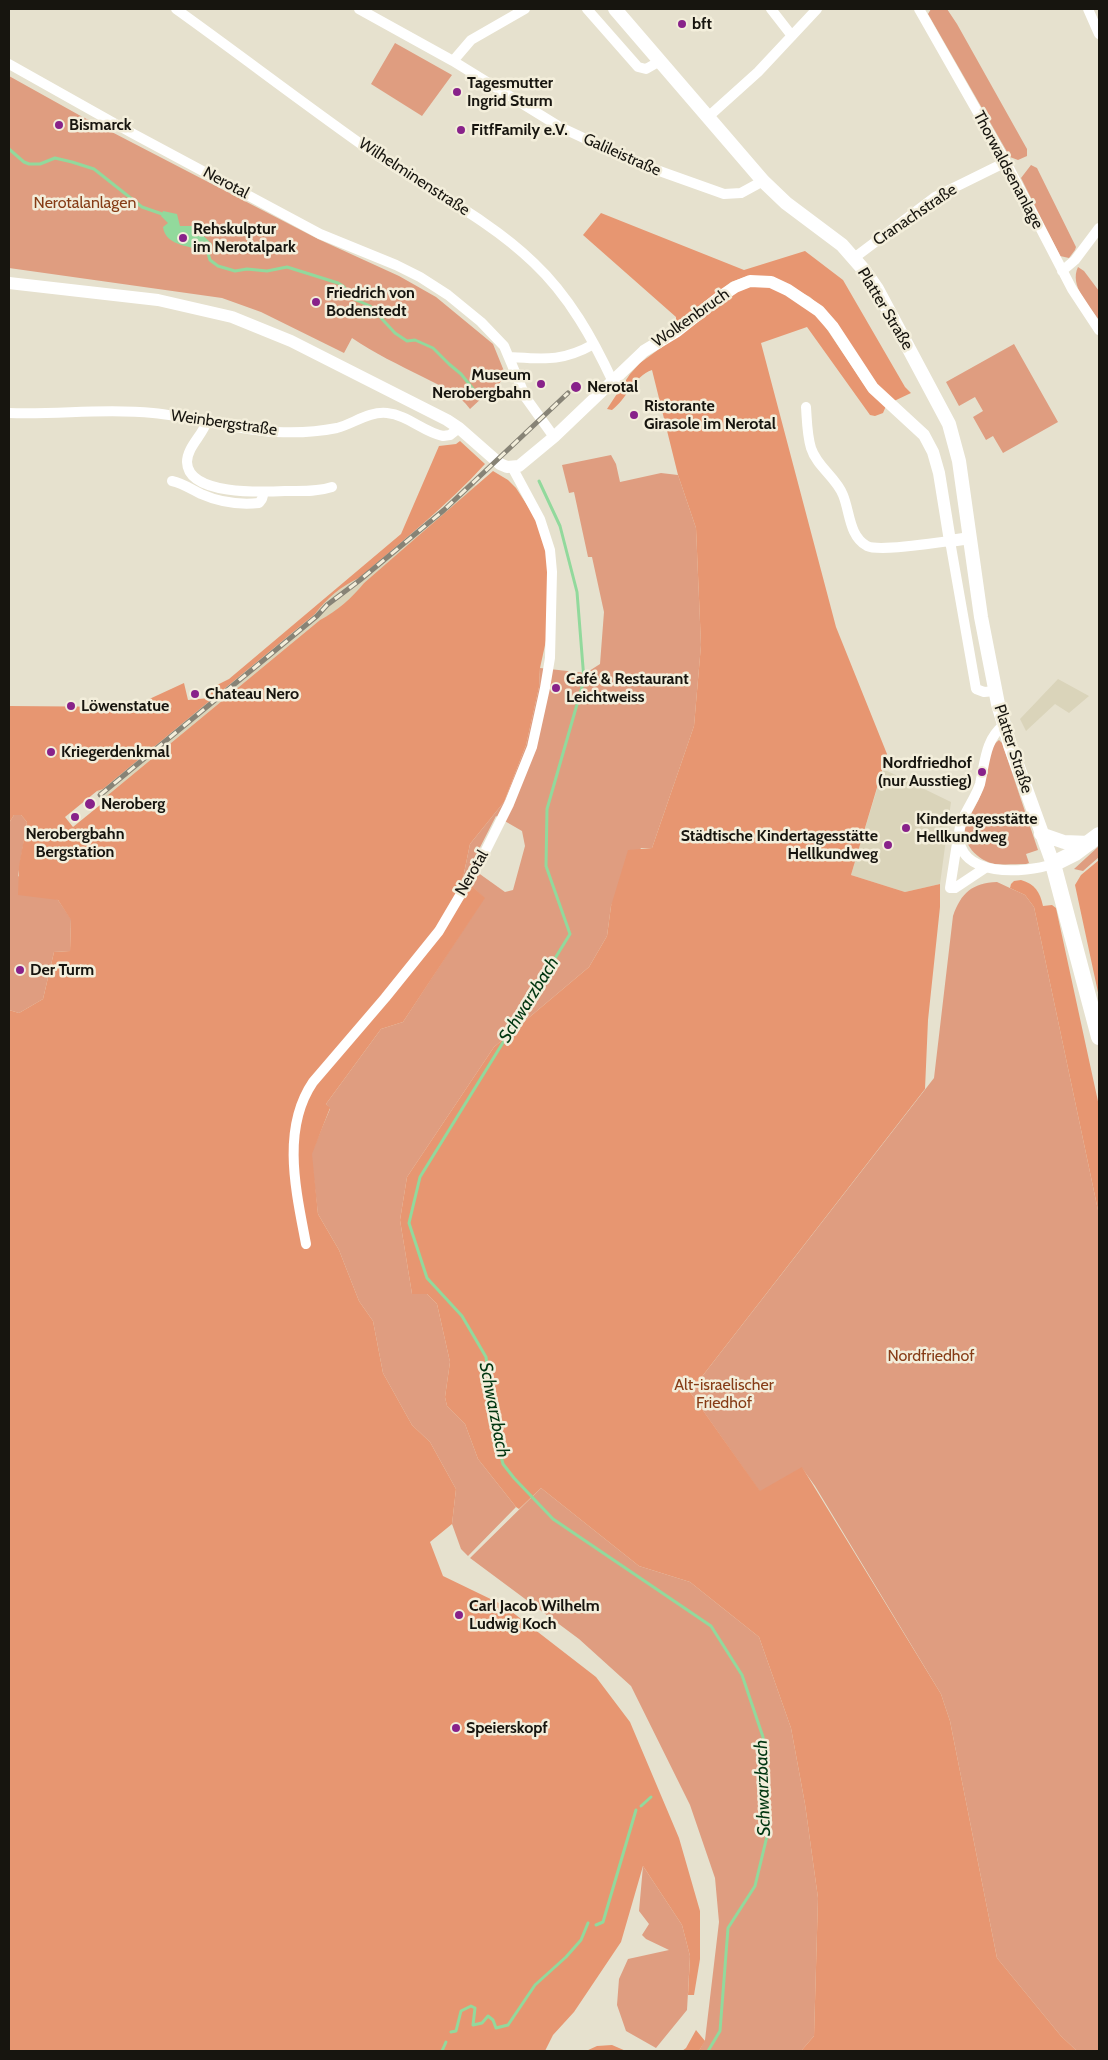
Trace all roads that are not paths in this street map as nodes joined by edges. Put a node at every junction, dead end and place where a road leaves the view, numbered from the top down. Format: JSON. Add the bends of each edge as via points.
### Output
{"nodes":[{"id":1,"x":176,"y":9,"type":"edge"},
{"id":2,"x":362,"y":9,"type":"edge"},
{"id":3,"x":525,"y":9,"type":"edge"},
{"id":4,"x":587,"y":9,"type":"edge"},
{"id":5,"x":615,"y":9,"type":"edge"},
{"id":6,"x":771,"y":9,"type":"edge"},
{"id":7,"x":817,"y":9,"type":"edge"},
{"id":8,"x":919,"y":9,"type":"edge"},
{"id":9,"x":1088,"y":9,"type":"edge"},
{"id":10,"x":1099,"y":32,"type":"edge"},
{"id":11,"x":792,"y":36,"type":"junction"},
{"id":12,"x":453,"y":61,"type":"junction"},
{"id":13,"x":660,"y":61,"type":"junction"},
{"id":14,"x":9,"y":64,"type":"edge"},
{"id":15,"x":708,"y":117,"type":"junction"},
{"id":16,"x":1006,"y":162,"type":"junction"},
{"id":17,"x":763,"y":181,"type":"junction"},
{"id":18,"x":1099,"y":228,"type":"edge"},
{"id":19,"x":854,"y":258,"type":"junction"},
{"id":20,"x":1062,"y":271,"type":"junction"},
{"id":21,"x":9,"y":283,"type":"edge"},
{"id":22,"x":1099,"y":330,"type":"edge"},
{"id":23,"x":594,"y":344,"type":"junction"},
{"id":24,"x":509,"y":357,"type":"junction"},
{"id":25,"x":613,"y":382,"type":"junction"},
{"id":26,"x":806,"y":407,"type":"dead end"},
{"id":27,"x":9,"y":413,"type":"edge"},
{"id":28,"x":207,"y":421,"type":"junction"},
{"id":29,"x":459,"y":428,"type":"junction"},
{"id":30,"x":554,"y":437,"type":"junction"},
{"id":31,"x":512,"y":467,"type":"junction"},
{"id":32,"x":172,"y":481,"type":"dead end"},
{"id":33,"x":332,"y":487,"type":"dead end"},
{"id":34,"x":264,"y":492,"type":"junction"},
{"id":35,"x":970,"y":538,"type":"junction"},
{"id":36,"x":950,"y":541,"type":"junction"},
{"id":37,"x":995,"y":690,"type":"junction"},
{"id":38,"x":1004,"y":725,"type":"junction"},
{"id":39,"x":959,"y":834,"type":"junction"},
{"id":40,"x":1042,"y":834,"type":"junction"},
{"id":41,"x":1095,"y":839,"type":"edge"},
{"id":42,"x":1053,"y":864,"type":"junction"},
{"id":43,"x":985,"y":868,"type":"junction"},
{"id":44,"x":1099,"y":1037,"type":"edge"},
{"id":45,"x":306,"y":1244,"type":"dead end"}],
"edges":[{"from":1,"to":23,"type":"street","name":"Wilhelminenstraße","via":[[376,154],[510,242],[549,278]]},
{"from":2,"to":12,"type":"street","name":"Galileistraße"},
{"from":3,"to":12,"type":"street","via":[[470,40]]},
{"from":4,"to":13,"type":"street","via":[[638,67],[646,68]]},
{"from":5,"to":13,"type":"main road","name":"Platter Straße"},
{"from":6,"to":11,"type":"street"},
{"from":7,"to":11,"type":"street"},
{"from":8,"to":16,"type":"street","name":"Thorwaldsenanlage"},
{"from":9,"to":10,"type":"street"},
{"from":11,"to":15,"type":"street"},
{"from":12,"to":17,"type":"street","name":"Galileistraße","via":[[560,127],[653,169],[729,195],[741,193]]},
{"from":13,"to":15,"type":"main road","name":"Platter Straße"},
{"from":14,"to":24,"type":"street","name":"Nerotal","via":[[320,234],[396,264],[427,281],[492,331]]},
{"from":15,"to":17,"type":"main road","name":"Platter Straße"},
{"from":16,"to":19,"type":"street","name":"Cranachstraße","via":[[946,191]]},
{"from":16,"to":20,"type":"street","name":"Thorwaldsenanlage"},
{"from":17,"to":19,"type":"main road","name":"Platter Straße"},
{"from":18,"to":20,"type":"street","via":[[1075,260]]},
{"from":19,"to":35,"type":"main road","name":"Platter Straße","via":[[876,289],[949,424],[957,452]]},
{"from":20,"to":22,"type":"street","name":"Thorwaldsenanlage"},
{"from":21,"to":29,"type":"street","via":[[158,300],[232,316],[291,342]]},
{"from":23,"to":24,"type":"street","via":[[556,359]]},
{"from":23,"to":25,"type":"street","name":"Wilhelminenstraße"},
{"from":24,"to":30,"type":"street","name":"Nerotal","via":[[526,398]]},
{"from":25,"to":30,"type":"street","name":"Wolkenbruch"},
{"from":25,"to":36,"type":"street","name":"Wolkenbruch","via":[[638,356],[720,297],[743,283],[771,282],[796,294],[828,320],[873,388],[930,443],[939,473]]},
{"from":26,"to":36,"type":"street","via":[[813,454],[843,494],[854,532],[862,542],[880,548]]},
{"from":27,"to":28,"type":"street","name":"Weinbergstraße","via":[[107,410]]},
{"from":28,"to":29,"type":"street","name":"Weinbergstraße","via":[[256,430],[291,432],[338,427],[374,414],[387,413],[401,416],[443,436]]},
{"from":28,"to":34,"type":"street","via":[[190,452],[189,469],[215,488]]},
{"from":29,"to":31,"type":"street","via":[[496,461]]},
{"from":30,"to":31,"type":"street","via":[[524,463]]},
{"from":31,"to":45,"type":"street","name":"Nerotal","via":[[540,519],[552,566],[550,658],[532,746],[509,804],[482,858],[439,931],[305,1094],[294,1141]]},
{"from":32,"to":34,"type":"street","via":[[225,502],[259,503]]},
{"from":33,"to":34,"type":"street"},
{"from":35,"to":36,"type":"street"},
{"from":35,"to":37,"type":"main road","name":"Platter Straße"},
{"from":36,"to":37,"type":"street","name":"Platter Straße","via":[[976,689],[984,692]]},
{"from":37,"to":38,"type":"main road","name":"Platter Straße"},
{"from":38,"to":39,"type":"street","via":[[991,739],[979,785],[960,824]]},
{"from":38,"to":40,"type":"main road","name":"Platter Straße"},
{"from":39,"to":43,"type":"street","via":[[967,855]]},
{"from":39,"to":43,"type":"street","via":[[950,888]]},
{"from":40,"to":41,"type":"main road","via":[[1064,842]]},
{"from":40,"to":42,"type":"main road","name":"Platter Straße"},
{"from":41,"to":42,"type":"main road"},
{"from":42,"to":43,"type":"street","via":[[1025,870]]},
{"from":42,"to":44,"type":"main road"}]}
